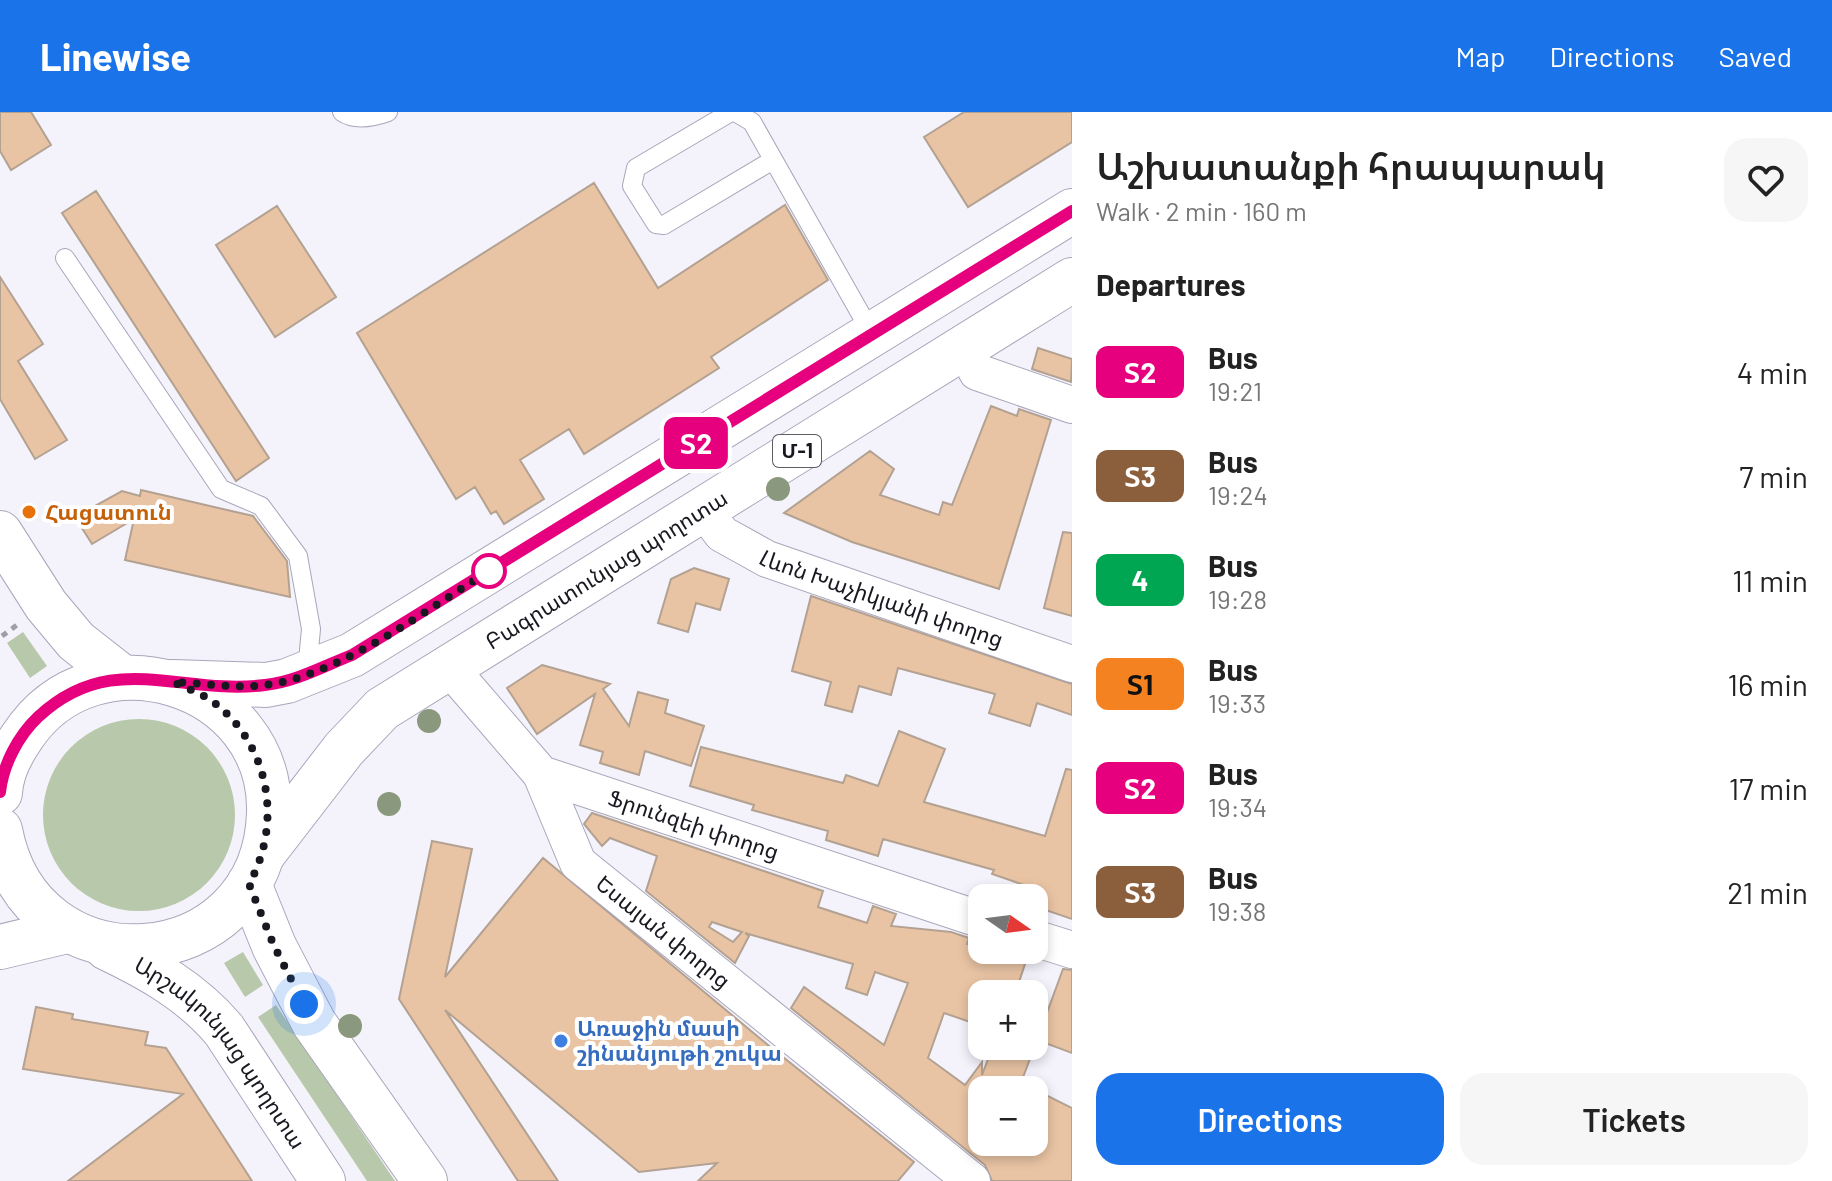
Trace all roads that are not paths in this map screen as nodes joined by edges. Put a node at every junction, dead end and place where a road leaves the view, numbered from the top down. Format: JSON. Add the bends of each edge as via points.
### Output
{"nodes":[{"id":1,"x":342,"y":112,"type":"edge"},
{"id":2,"x":388,"y":112,"type":"edge"},
{"id":3,"x":733,"y":112,"type":"edge"},
{"id":4,"x":773,"y":160,"type":"junction"},
{"id":5,"x":1072,"y":211,"type":"edge"},
{"id":6,"x":65,"y":258,"type":"dead end"},
{"id":7,"x":1072,"y":280,"type":"edge"},
{"id":8,"x":872,"y":334,"type":"junction"},
{"id":9,"x":965,"y":347,"type":"junction"},
{"id":10,"x":1072,"y":405,"type":"edge"},
{"id":11,"x":703,"y":509,"type":"junction"},
{"id":12,"x":0,"y":533,"type":"edge"},
{"id":13,"x":1072,"y":664,"type":"edge"},
{"id":14,"x":449,"y":667,"type":"junction"},
{"id":15,"x":307,"y":673,"type":"junction"},
{"id":16,"x":122,"y":677,"type":"junction"},
{"id":17,"x":173,"y":682,"type":"junction"},
{"id":18,"x":4,"y":756,"type":"edge"},
{"id":19,"x":541,"y":774,"type":"junction"},
{"id":20,"x":0,"y":830,"type":"edge"},
{"id":21,"x":256,"y":869,"type":"junction"},
{"id":22,"x":968,"y":915,"type":"edge"},
{"id":23,"x":83,"y":938,"type":"junction"},
{"id":24,"x":1048,"y":942,"type":"edge"},
{"id":25,"x":0,"y":947,"type":"edge"},
{"id":26,"x":1072,"y":950,"type":"edge"},
{"id":27,"x":323,"y":1181,"type":"edge"},
{"id":28,"x":425,"y":1181,"type":"edge"},
{"id":29,"x":972,"y":1181,"type":"edge"}],
"edges":[{"from":1,"to":2,"type":"lane","via":[[375,117]]},
{"from":3,"to":4,"type":"lane","via":[[752,122]]},
{"from":3,"to":4,"type":"lane","via":[[636,168],[632,186],[650,219],[664,225]]},
{"from":4,"to":8,"type":"lane"},
{"from":5,"to":8,"type":"main road"},
{"from":6,"to":15,"type":"lane","via":[[221,489],[261,506],[298,556],[311,629]]},
{"from":7,"to":9,"type":"main road","name":"Բագրատունյաց պողոտա","number":"Մ-1"},
{"from":8,"to":15,"type":"main road","via":[[352,655]]},
{"from":9,"to":10,"type":"street","via":[[977,372]]},
{"from":9,"to":11,"type":"main road","name":"Բագրատունյաց պողոտա","number":"Մ-1"},
{"from":11,"to":13,"type":"street","name":"Լևոն Խաչիկյանի փողոց","via":[[722,534],[767,559]]},
{"from":11,"to":14,"type":"main road","name":"Բագրատունյաց պողոտա","number":"Մ-1"},
{"from":12,"to":16,"type":"main road","via":[[76,641]]},
{"from":14,"to":19,"type":"street"},
{"from":14,"to":21,"type":"main road","name":"Բագրատունյաց պողոտա","number":"Մ-1","via":[[382,709],[344,749]]},
{"from":15,"to":17,"type":"main road","via":[[255,686]]},
{"from":16,"to":17,"type":"main road"},
{"from":16,"to":18,"type":"main road","via":[[88,684],[56,700]]},
{"from":17,"to":21,"type":"main road","via":[[211,701],[242,731],[262,769],[269,812]]},
{"from":19,"to":22,"type":"street","name":"Ֆրունզեի փողոց"},
{"from":19,"to":29,"type":"street","name":"Եսայան փողոց","via":[[578,863]]},
{"from":20,"to":23,"type":"main road","name":"Արշակունյաց պողոտա","via":[[18,884],[40,911]]},
{"from":21,"to":23,"type":"main road","name":"Բագրատունյաց պողոտա","via":[[227,911],[167,944],[133,948]]},
{"from":21,"to":28,"type":"main road","via":[[274,946],[314,1023]]},
{"from":23,"to":25,"type":"main road","name":"Բագրատունյաց պողոտա"},
{"from":23,"to":27,"type":"main road","name":"Արշակունյաց պողոտա","via":[[153,970],[205,1007]]},
{"from":24,"to":26,"type":"street"}]}
